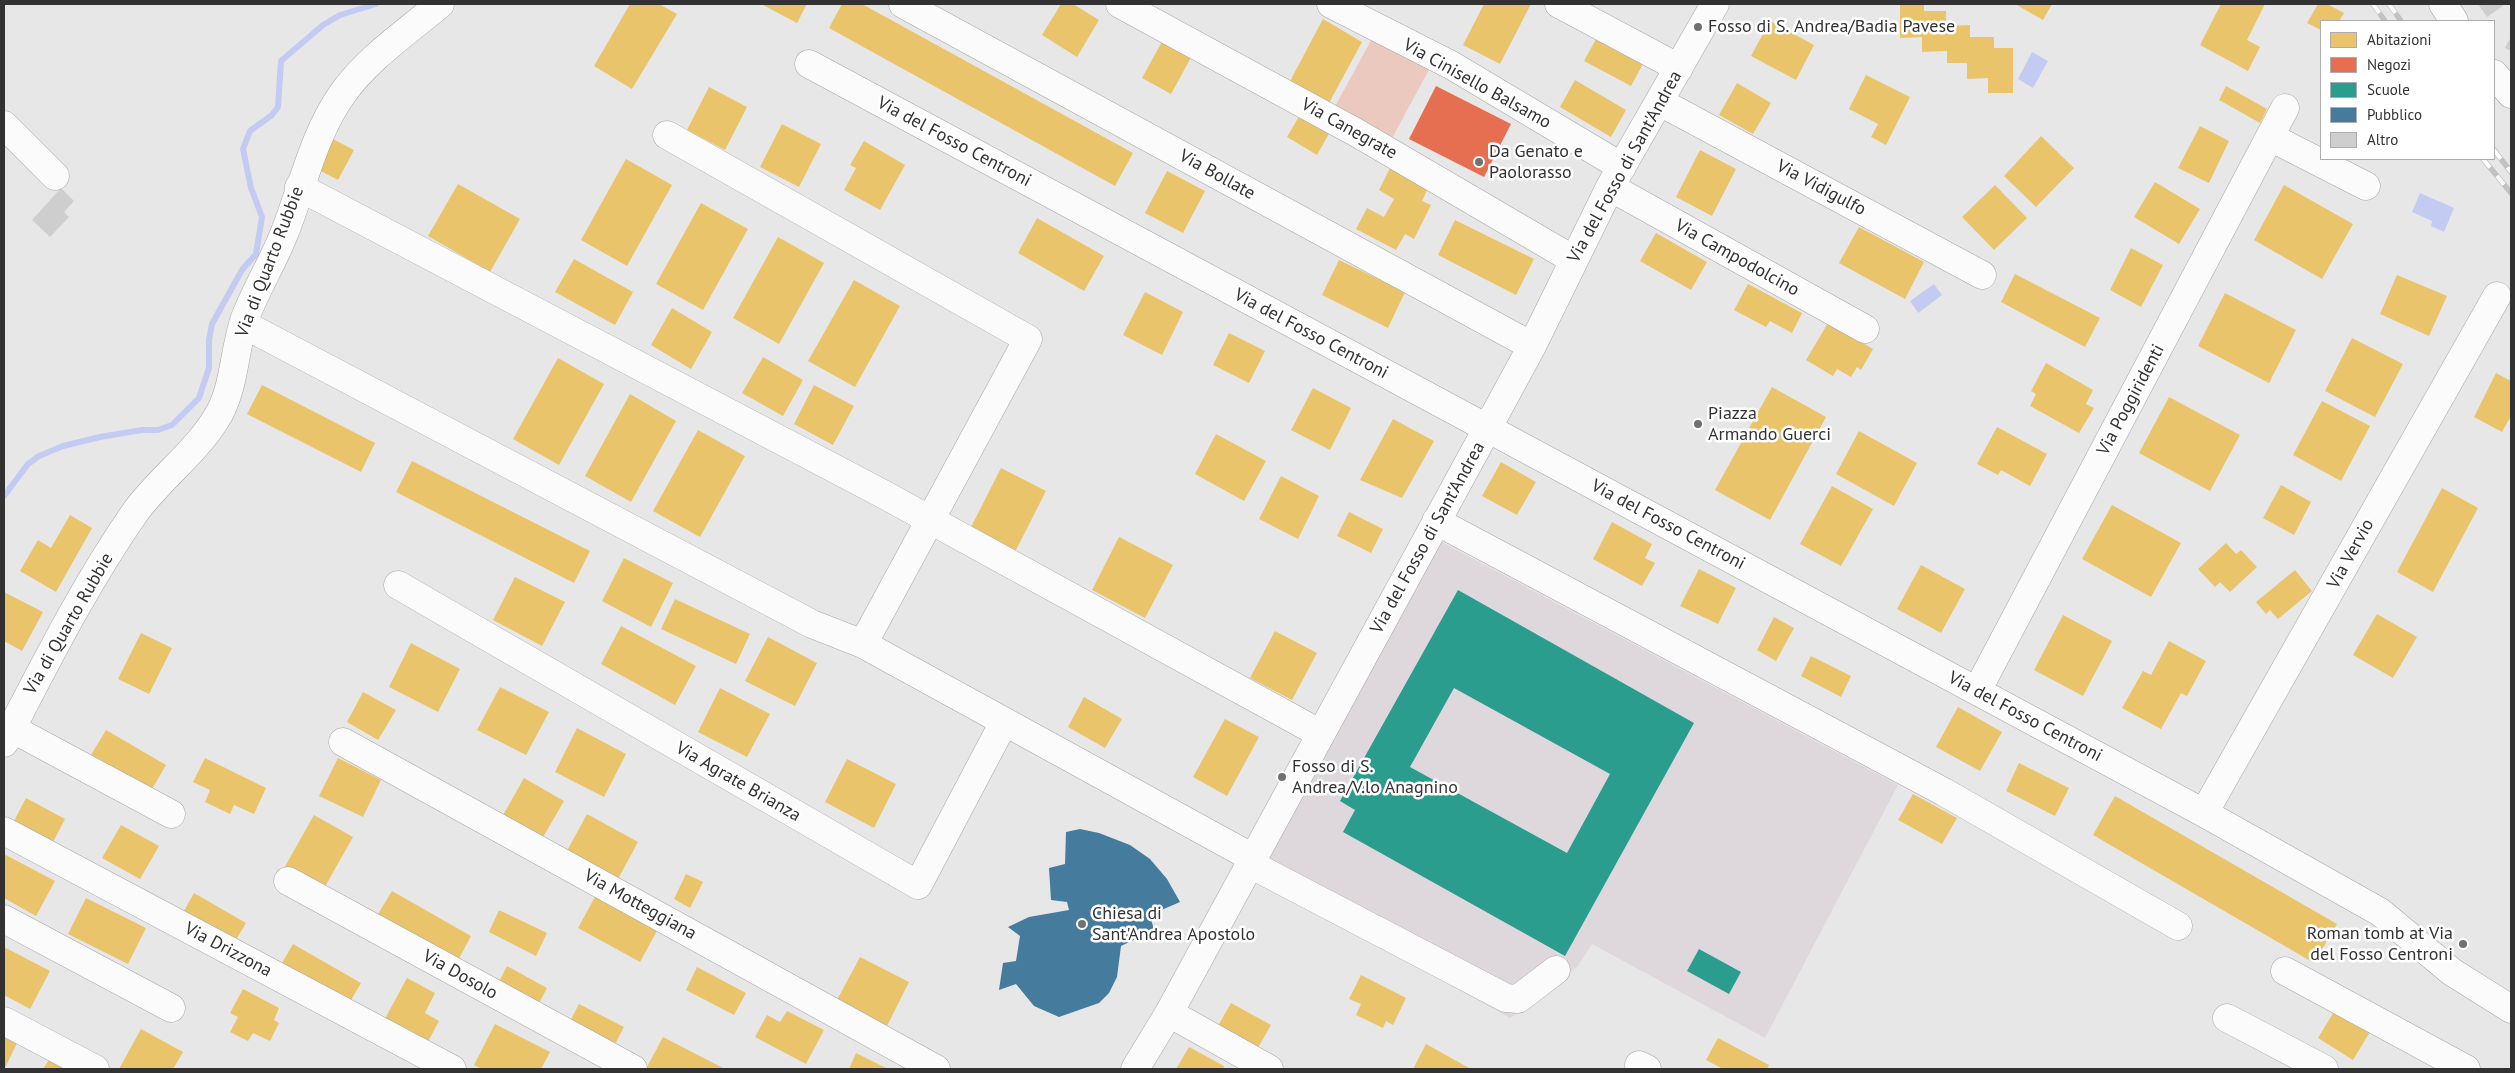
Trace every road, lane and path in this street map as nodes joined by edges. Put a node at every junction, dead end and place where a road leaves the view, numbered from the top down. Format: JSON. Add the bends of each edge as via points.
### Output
{"nodes":[{"id":1,"x":440,"y":4,"type":"edge"},
{"id":2,"x":903,"y":4,"type":"edge"},
{"id":3,"x":1120,"y":4,"type":"edge"},
{"id":4,"x":1331,"y":4,"type":"edge"},
{"id":5,"x":1559,"y":4,"type":"edge"},
{"id":6,"x":1715,"y":4,"type":"edge"},
{"id":7,"x":2443,"y":4,"type":"edge"},
{"id":8,"x":2453,"y":20,"type":"edge"},
{"id":9,"x":809,"y":64,"type":"dead end"},
{"id":10,"x":1679,"y":68,"type":"junction"},
{"id":11,"x":2495,"y":75,"type":"edge"},
{"id":12,"x":2511,"y":94,"type":"edge"},
{"id":13,"x":1660,"y":102,"type":"junction"},
{"id":14,"x":2285,"y":108,"type":"dead end"},
{"id":15,"x":4,"y":125,"type":"edge"},
{"id":16,"x":667,"y":135,"type":"dead end"},
{"id":17,"x":2270,"y":137,"type":"junction"},
{"id":18,"x":55,"y":176,"type":"dead end"},
{"id":19,"x":1616,"y":177,"type":"junction"},
{"id":20,"x":2366,"y":186,"type":"dead end"},
{"id":21,"x":299,"y":187,"type":"junction"},
{"id":22,"x":1574,"y":260,"type":"junction"},
{"id":23,"x":1982,"y":275,"type":"dead end"},
{"id":24,"x":2497,"y":296,"type":"dead end"},
{"id":25,"x":243,"y":324,"type":"junction"},
{"id":26,"x":1865,"y":329,"type":"dead end"},
{"id":27,"x":1532,"y":346,"type":"junction"},
{"id":28,"x":1487,"y":429,"type":"junction"},
{"id":29,"x":931,"y":520,"type":"junction"},
{"id":30,"x":1436,"y":521,"type":"junction"},
{"id":31,"x":398,"y":586,"type":"dead end"},
{"id":32,"x":863,"y":644,"type":"junction"},
{"id":33,"x":1977,"y":691,"type":"junction"},
{"id":34,"x":1004,"y":722,"type":"junction"},
{"id":35,"x":1321,"y":734,"type":"junction"},
{"id":36,"x":8,"y":736,"type":"edge"},
{"id":37,"x":343,"y":742,"type":"dead end"},
{"id":38,"x":2204,"y":813,"type":"junction"},
{"id":39,"x":171,"y":814,"type":"dead end"},
{"id":40,"x":4,"y":831,"type":"edge"},
{"id":41,"x":1252,"y":861,"type":"junction"},
{"id":42,"x":288,"y":880,"type":"dead end"},
{"id":43,"x":4,"y":919,"type":"edge"},
{"id":44,"x":2178,"y":926,"type":"dead end"},
{"id":45,"x":1556,"y":970,"type":"dead end"},
{"id":46,"x":2285,"y":971,"type":"dead end"},
{"id":47,"x":2508,"y":1003,"type":"edge"},
{"id":48,"x":171,"y":1008,"type":"dead end"},
{"id":49,"x":1169,"y":1013,"type":"junction"},
{"id":50,"x":2227,"y":1018,"type":"dead end"},
{"id":51,"x":4,"y":1021,"type":"edge"},
{"id":52,"x":95,"y":1069,"type":"edge"},
{"id":53,"x":452,"y":1069,"type":"edge"},
{"id":54,"x":633,"y":1069,"type":"edge"},
{"id":55,"x":936,"y":1069,"type":"edge"},
{"id":56,"x":1136,"y":1069,"type":"edge"},
{"id":57,"x":1269,"y":1069,"type":"edge"},
{"id":58,"x":2324,"y":1069,"type":"edge"},
{"id":59,"x":2466,"y":1069,"type":"edge"}],
"edges":[{"from":1,"to":21,"type":"street","name":"Via di Quarto Rubbie","via":[[369,65],[344,93],[328,120]]},
{"from":2,"to":27,"type":"street","name":"Via Bollate"},
{"from":3,"to":22,"type":"street","name":"Via Canegrate","via":[[1357,133]]},
{"from":4,"to":19,"type":"street","name":"Via Cinisello Balsamo","via":[[1451,66]]},
{"from":5,"to":10,"type":"street"},
{"from":6,"to":10,"type":"street","name":"Via del Fosso di Sant'Andrea"},
{"from":7,"to":8,"type":"street"},
{"from":9,"to":28,"type":"street","name":"Via del Fosso Centroni"},
{"from":10,"to":13,"type":"street","name":"Via del Fosso di Sant'Andrea"},
{"from":11,"to":12,"type":"street"},
{"from":13,"to":19,"type":"street","name":"Via del Fosso di Sant'Andrea"},
{"from":13,"to":23,"type":"street","name":"Via Vidigulfo"},
{"from":14,"to":17,"type":"street","name":"Via Poggiridenti"},
{"from":15,"to":18,"type":"street"},
{"from":16,"to":29,"type":"street","via":[[1028,339]]},
{"from":17,"to":20,"type":"street"},
{"from":17,"to":33,"type":"street","name":"Via Poggiridenti"},
{"from":19,"to":22,"type":"street","name":"Via del Fosso di Sant'Andrea"},
{"from":19,"to":26,"type":"street","name":"Via Campodolcino"},
{"from":21,"to":25,"type":"street","name":"Via di Quarto Rubbie","via":[[282,238]]},
{"from":21,"to":29,"type":"street"},
{"from":22,"to":27,"type":"street","name":"Via del Fosso di Sant'Andrea"},
{"from":24,"to":38,"type":"street","name":"Via Vervio"},
{"from":25,"to":32,"type":"street","via":[[812,624]]},
{"from":25,"to":36,"type":"street","name":"Via di Quarto Rubbie","via":[[228,393],[219,414],[209,430],[137,510],[68,621]]},
{"from":27,"to":28,"type":"street","name":"Via del Fosso di Sant'Andrea"},
{"from":28,"to":30,"type":"street","name":"Via del Fosso di Sant'Andrea"},
{"from":28,"to":33,"type":"street","name":"Via del Fosso Centroni"},
{"from":29,"to":32,"type":"street"},
{"from":29,"to":35,"type":"street"},
{"from":30,"to":35,"type":"street","name":"Via del Fosso di Sant'Andrea"},
{"from":30,"to":44,"type":"street","via":[[1944,792]]},
{"from":31,"to":34,"type":"street","name":"Via Agrate Brianza","via":[[918,885]]},
{"from":32,"to":34,"type":"street"},
{"from":33,"to":38,"type":"street","name":"Via del Fosso Centroni"},
{"from":34,"to":41,"type":"street"},
{"from":35,"to":41,"type":"street","name":"Via del Fosso di Sant'Andrea"},
{"from":36,"to":39,"type":"street"},
{"from":37,"to":55,"type":"street","name":"Via Motteggiana"},
{"from":38,"to":47,"type":"street","name":"Via del Fosso Centroni","via":[[2380,912],[2452,972]]},
{"from":40,"to":53,"type":"street","name":"Via Drizzona"},
{"from":41,"to":45,"type":"street","via":[[1506,998],[1518,999]]},
{"from":41,"to":49,"type":"street","name":"Via del Fosso di Sant'Andrea"},
{"from":42,"to":54,"type":"street","name":"Via Dosolo"},
{"from":43,"to":48,"type":"street"},
{"from":46,"to":59,"type":"street"},
{"from":49,"to":56,"type":"street","name":"Via del Fosso di Sant'Andrea"},
{"from":49,"to":57,"type":"street"},
{"from":50,"to":58,"type":"street"},
{"from":51,"to":52,"type":"street"}]}
